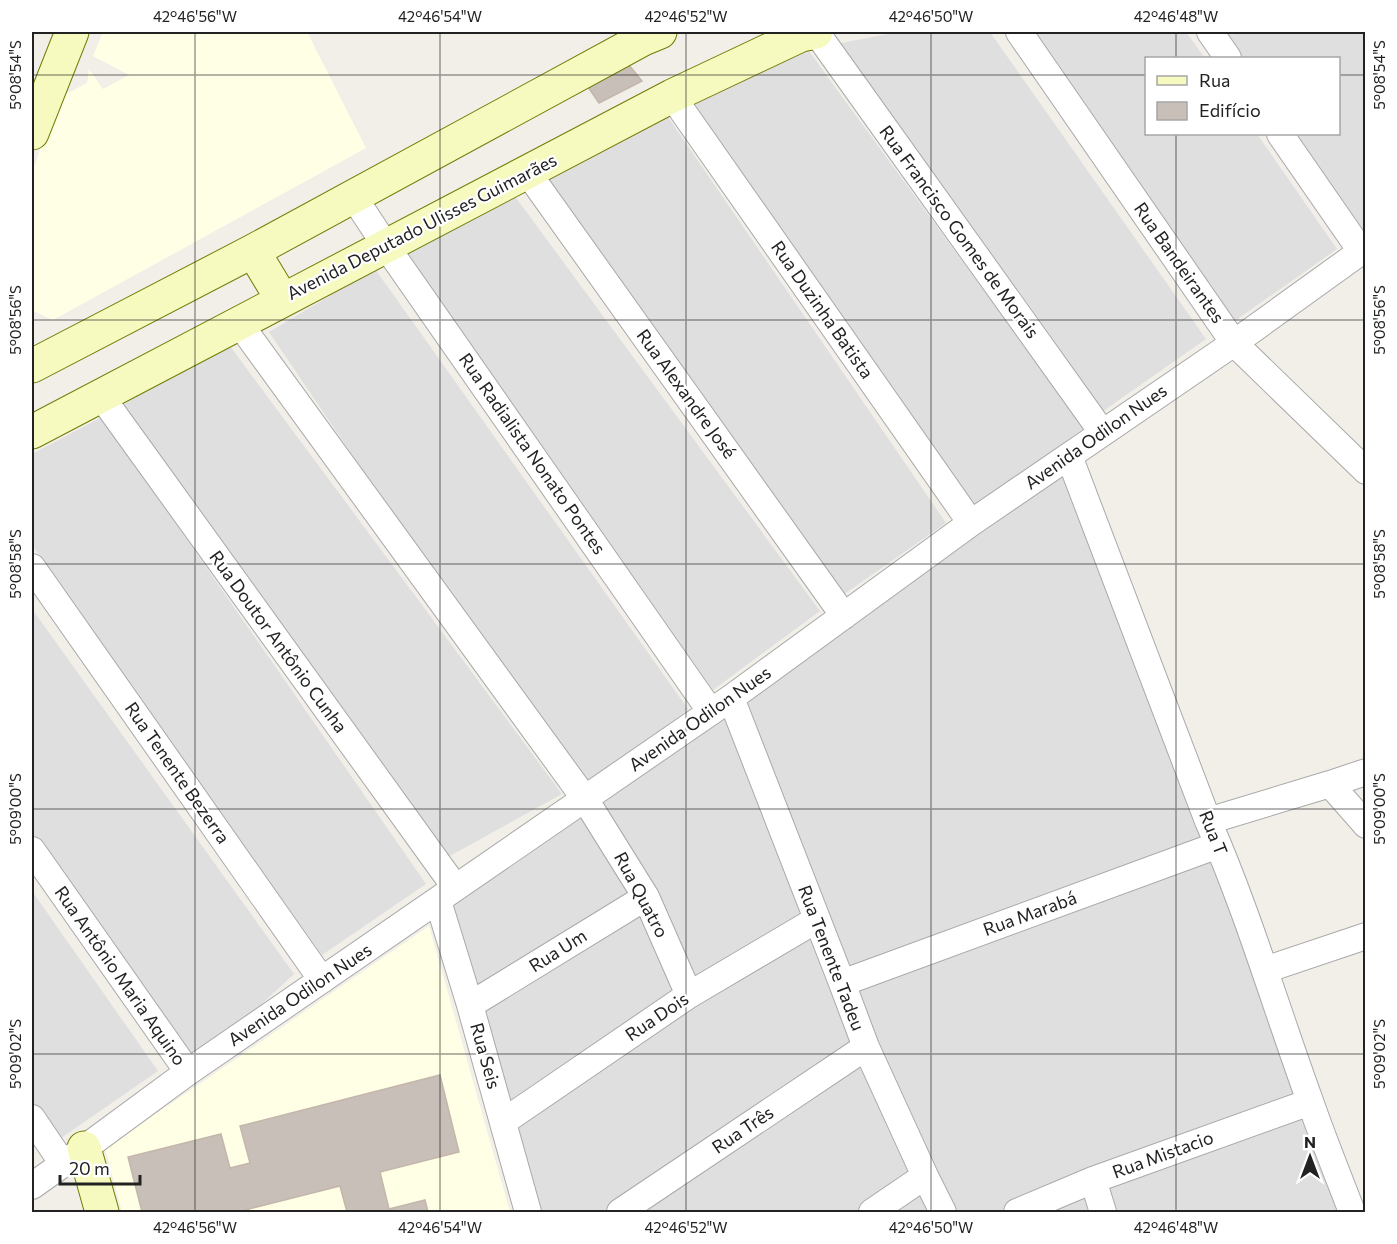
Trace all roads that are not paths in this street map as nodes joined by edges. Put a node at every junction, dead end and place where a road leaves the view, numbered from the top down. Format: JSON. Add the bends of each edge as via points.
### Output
{"nodes":[{"id":1,"x":72,"y":32,"type":"edge"},
{"id":2,"x":660,"y":32,"type":"edge"},
{"id":3,"x":816,"y":32,"type":"edge"},
{"id":4,"x":1019,"y":32,"type":"edge"},
{"id":5,"x":1210,"y":32,"type":"edge"},
{"id":6,"x":1227,"y":57,"type":"edge"},
{"id":7,"x":672,"y":96,"type":"junction"},
{"id":8,"x":32,"y":133,"type":"edge"},
{"id":9,"x":1281,"y":135,"type":"edge"},
{"id":10,"x":528,"y":172,"type":"junction"},
{"id":11,"x":353,"y":196,"type":"junction"},
{"id":12,"x":386,"y":246,"type":"junction"},
{"id":13,"x":1363,"y":250,"type":"edge"},
{"id":14,"x":253,"y":251,"type":"junction"},
{"id":15,"x":282,"y":299,"type":"junction"},
{"id":16,"x":239,"y":323,"type":"junction"},
{"id":17,"x":1234,"y":342,"type":"junction"},
{"id":18,"x":46,"y":348,"type":"edge"},
{"id":19,"x":32,"y":366,"type":"edge"},
{"id":20,"x":101,"y":396,"type":"junction"},
{"id":21,"x":32,"y":432,"type":"edge"},
{"id":22,"x":1102,"y":432,"type":"junction"},
{"id":23,"x":1069,"y":456,"type":"junction"},
{"id":24,"x":1365,"y":471,"type":"edge"},
{"id":25,"x":971,"y":523,"type":"junction"},
{"id":26,"x":32,"y":567,"type":"edge"},
{"id":27,"x":844,"y":616,"type":"junction"},
{"id":28,"x":721,"y":705,"type":"junction"},
{"id":29,"x":1365,"y":772,"type":"edge"},
{"id":30,"x":1330,"y":784,"type":"junction"},
{"id":31,"x":585,"y":799,"type":"junction"},
{"id":32,"x":1208,"y":821,"type":"junction"},
{"id":33,"x":1365,"y":825,"type":"edge"},
{"id":34,"x":1218,"y":845,"type":"junction"},
{"id":35,"x":32,"y":850,"type":"edge"},
{"id":36,"x":446,"y":894,"type":"junction"},
{"id":37,"x":646,"y":897,"type":"junction"},
{"id":38,"x":816,"y":920,"type":"junction"},
{"id":39,"x":1365,"y":936,"type":"edge"},
{"id":40,"x":1265,"y":970,"type":"junction"},
{"id":41,"x":322,"y":980,"type":"junction"},
{"id":42,"x":842,"y":983,"type":"junction"},
{"id":43,"x":689,"y":995,"type":"junction"},
{"id":44,"x":470,"y":1005,"type":"junction"},
{"id":45,"x":866,"y":1047,"type":"junction"},
{"id":46,"x":188,"y":1072,"type":"junction"},
{"id":47,"x":1310,"y":1102,"type":"junction"},
{"id":48,"x":32,"y":1118,"type":"edge"},
{"id":49,"x":503,"y":1122,"type":"junction"},
{"id":50,"x":74,"y":1156,"type":"junction"},
{"id":51,"x":925,"y":1176,"type":"junction"},
{"id":52,"x":1093,"y":1180,"type":"junction"},
{"id":53,"x":32,"y":1186,"type":"edge"},
{"id":54,"x":102,"y":1212,"type":"edge"},
{"id":55,"x":528,"y":1212,"type":"edge"},
{"id":56,"x":620,"y":1212,"type":"edge"},
{"id":57,"x":872,"y":1212,"type":"edge"},
{"id":58,"x":943,"y":1212,"type":"edge"},
{"id":59,"x":1017,"y":1212,"type":"edge"},
{"id":60,"x":1103,"y":1212,"type":"edge"},
{"id":61,"x":1352,"y":1212,"type":"edge"}],
"edges":[{"from":1,"to":8,"type":"street"},
{"from":2,"to":11,"type":"street"},
{"from":3,"to":7,"type":"street","name":"Avenida Deputado Ulisses Guimarães","via":[[801,35]]},
{"from":3,"to":22,"type":"street","name":"Rua Francisco Gomes de Morais"},
{"from":4,"to":17,"type":"street","name":"Rua Bandeirantes"},
{"from":5,"to":6,"type":"street"},
{"from":7,"to":10,"type":"street","name":"Avenida Deputado Ulisses Guimarães"},
{"from":7,"to":25,"type":"street","name":"Rua Duzinha Batista"},
{"from":9,"to":13,"type":"street"},
{"from":10,"to":12,"type":"street","name":"Avenida Deputado Ulisses Guimarães"},
{"from":10,"to":27,"type":"street","name":"Rua Alexandre José"},
{"from":11,"to":12,"type":"street","name":"Rua Radialista Nonato Pontes"},
{"from":11,"to":14,"type":"street"},
{"from":12,"to":15,"type":"street","name":"Avenida Deputado Ulisses Guimarães"},
{"from":12,"to":28,"type":"street","name":"Rua Radialista Nonato Pontes"},
{"from":13,"to":17,"type":"street","name":"Avenida Odilon Nues"},
{"from":14,"to":15,"type":"street"},
{"from":14,"to":18,"type":"street"},
{"from":15,"to":16,"type":"street","name":"Avenida Deputado Ulisses Guimarães"},
{"from":16,"to":20,"type":"street","name":"Avenida Deputado Ulisses Guimarães"},
{"from":16,"to":31,"type":"street"},
{"from":17,"to":22,"type":"street","name":"Avenida Odilon Nues"},
{"from":17,"to":24,"type":"street","name":"Rua Bandeirantes"},
{"from":18,"to":19,"type":"street"},
{"from":20,"to":21,"type":"street","name":"Avenida Deputado Ulisses Guimarães"},
{"from":20,"to":36,"type":"street","name":"Rua Doutor Antônio Cunha"},
{"from":22,"to":23,"type":"street","name":"Avenida Odilon Nues"},
{"from":23,"to":25,"type":"street","name":"Avenida Odilon Nues"},
{"from":23,"to":32,"type":"street","name":"Rua T"},
{"from":25,"to":27,"type":"street","name":"Avenida Odilon Nues"},
{"from":26,"to":41,"type":"street","name":"Rua Tenente Bezerra"},
{"from":27,"to":28,"type":"street","name":"Avenida Odilon Nues"},
{"from":28,"to":31,"type":"street","name":"Avenida Odilon Nues"},
{"from":28,"to":38,"type":"street","name":"Rua Tenente Tadeu"},
{"from":29,"to":30,"type":"street"},
{"from":30,"to":32,"type":"street"},
{"from":30,"to":33,"type":"street"},
{"from":31,"to":36,"type":"street","name":"Avenida Odilon Nues"},
{"from":31,"to":37,"type":"street","name":"Rua Quatro"},
{"from":32,"to":34,"type":"street","name":"Rua T"},
{"from":34,"to":40,"type":"street","name":"Rua T"},
{"from":34,"to":42,"type":"street","name":"Rua Marabá"},
{"from":35,"to":46,"type":"street","name":"Rua Antônio Maria Aquino"},
{"from":36,"to":41,"type":"street","name":"Avenida Odilon Nues"},
{"from":36,"to":44,"type":"street","name":"Rua Seis"},
{"from":37,"to":43,"type":"street","name":"Rua Quatro"},
{"from":37,"to":44,"type":"street","name":"Rua Um"},
{"from":38,"to":42,"type":"street","name":"Rua Tenente Tadeu"},
{"from":38,"to":43,"type":"street","name":"Rua Dois"},
{"from":39,"to":40,"type":"street"},
{"from":40,"to":47,"type":"street","name":"Rua T"},
{"from":41,"to":46,"type":"street","name":"Avenida Odilon Nues"},
{"from":42,"to":45,"type":"street","name":"Rua Tenente Tadeu"},
{"from":43,"to":49,"type":"street","name":"Rua Dois"},
{"from":44,"to":49,"type":"street","name":"Rua Seis"},
{"from":45,"to":51,"type":"street","name":"Rua Tenente Tadeu"},
{"from":45,"to":56,"type":"street","name":"Rua Três"},
{"from":46,"to":50,"type":"street","name":"Avenida Odilon Nues"},
{"from":47,"to":52,"type":"street","name":"Rua Mistacio"},
{"from":47,"to":61,"type":"street","name":"Rua T"},
{"from":48,"to":50,"type":"street"},
{"from":49,"to":55,"type":"street","name":"Rua Seis"},
{"from":50,"to":53,"type":"street","name":"Avenida Odilon Nues"},
{"from":50,"to":54,"type":"street"},
{"from":51,"to":57,"type":"street"},
{"from":51,"to":58,"type":"street","name":"Rua Tenente Tadeu"},
{"from":52,"to":59,"type":"street","name":"Rua Mistacio"},
{"from":52,"to":60,"type":"street"}]}
